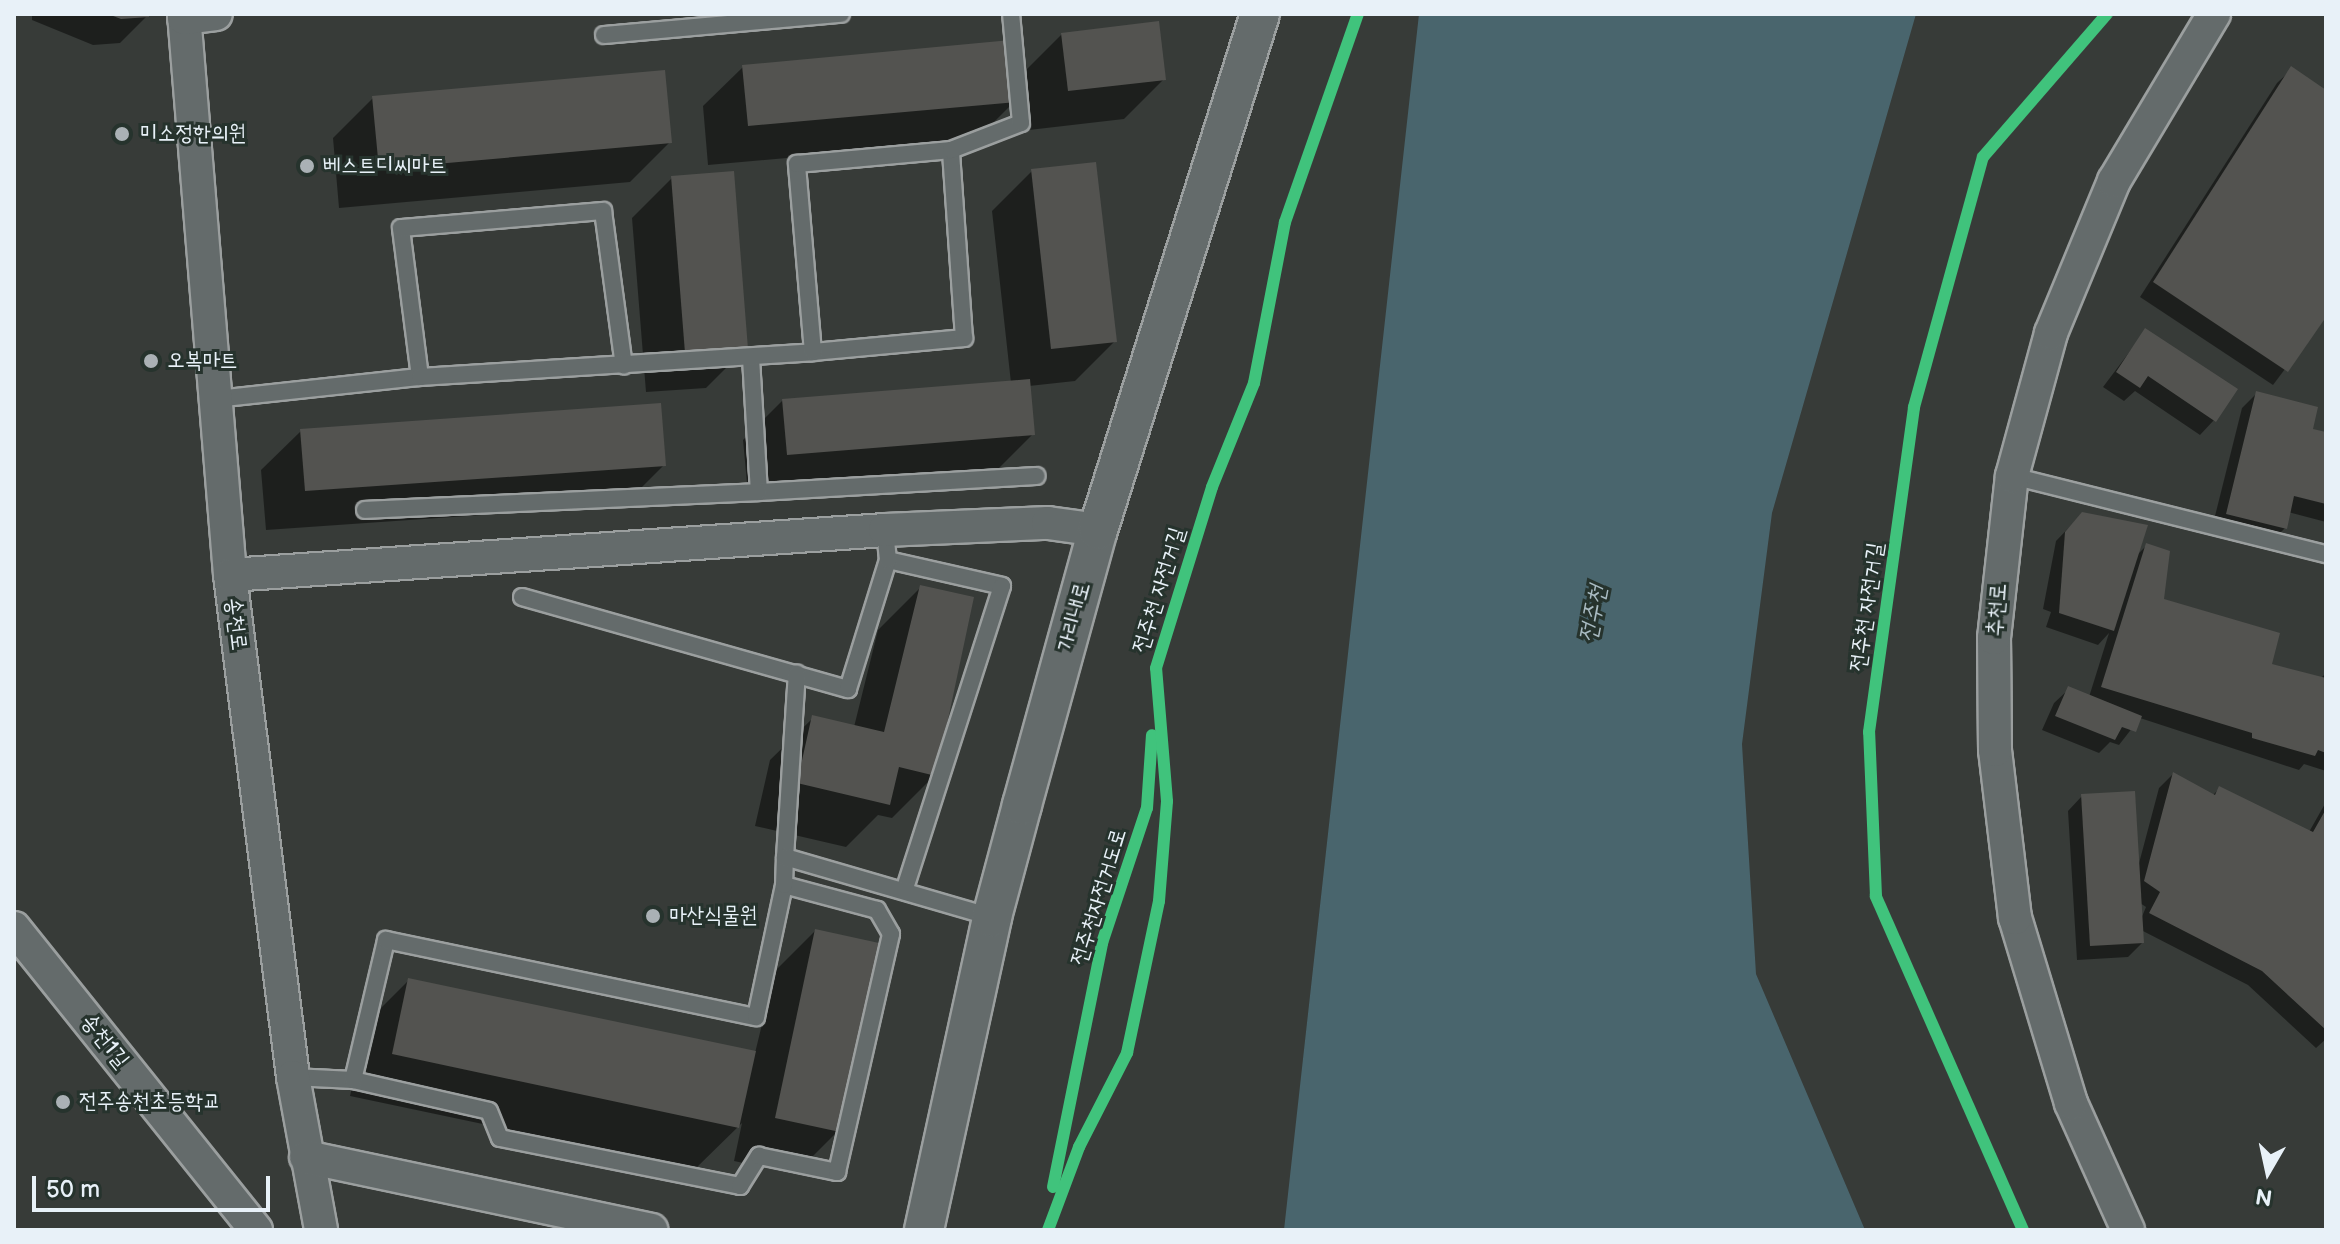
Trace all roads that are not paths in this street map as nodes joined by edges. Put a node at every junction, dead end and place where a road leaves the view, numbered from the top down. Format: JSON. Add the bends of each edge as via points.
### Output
{"nodes":[{"id":1,"x":216,"y":14,"type":"edge"},
{"id":2,"x":841,"y":14,"type":"edge"},
{"id":3,"x":1011,"y":14,"type":"edge"},
{"id":4,"x":1260,"y":14,"type":"edge"},
{"id":5,"x":2214,"y":14,"type":"edge"},
{"id":6,"x":184,"y":16,"type":"edge"},
{"id":7,"x":604,"y":35,"type":"dead end"},
{"id":8,"x":951,"y":150,"type":"junction"},
{"id":9,"x":813,"y":352,"type":"junction"},
{"id":10,"x":751,"y":358,"type":"junction"},
{"id":11,"x":624,"y":366,"type":"junction"},
{"id":12,"x":420,"y":377,"type":"junction"},
{"id":13,"x":216,"y":399,"type":"junction"},
{"id":14,"x":1037,"y":476,"type":"dead end"},
{"id":15,"x":2012,"y":476,"type":"junction"},
{"id":16,"x":759,"y":492,"type":"junction"},
{"id":17,"x":365,"y":510,"type":"dead end"},
{"id":18,"x":1098,"y":530,"type":"junction"},
{"id":19,"x":886,"y":545,"type":"junction"},
{"id":20,"x":2326,"y":554,"type":"edge"},
{"id":21,"x":230,"y":575,"type":"junction"},
{"id":22,"x":522,"y":597,"type":"dead end"},
{"id":23,"x":797,"y":673,"type":"junction"},
{"id":24,"x":785,"y":857,"type":"junction"},
{"id":25,"x":784,"y":885,"type":"junction"},
{"id":26,"x":905,"y":889,"type":"junction"},
{"id":27,"x":992,"y":917,"type":"junction"},
{"id":28,"x":14,"y":928,"type":"edge"},
{"id":29,"x":293,"y":1077,"type":"junction"},
{"id":30,"x":353,"y":1080,"type":"junction"},
{"id":31,"x":306,"y":1157,"type":"junction"},
{"id":32,"x":256,"y":1230,"type":"edge"},
{"id":33,"x":321,"y":1230,"type":"edge"},
{"id":34,"x":651,"y":1230,"type":"edge"},
{"id":35,"x":924,"y":1230,"type":"edge"},
{"id":36,"x":2128,"y":1230,"type":"edge"}],
"edges":[{"from":1,"to":6,"type":"street"},
{"from":2,"to":7,"type":"lane"},
{"from":3,"to":8,"type":"lane","via":[[1021,123]]},
{"from":4,"to":18,"type":"street","name":"가리내로"},
{"from":5,"to":15,"type":"street","name":"추천로","via":[[2114,181],[2051,333]]},
{"from":6,"to":13,"type":"street","name":"송천로"},
{"from":8,"to":9,"type":"lane","via":[[964,338]]},
{"from":8,"to":9,"type":"lane","via":[[797,164]]},
{"from":9,"to":10,"type":"lane"},
{"from":10,"to":11,"type":"lane"},
{"from":10,"to":16,"type":"lane"},
{"from":11,"to":12,"type":"lane"},
{"from":11,"to":12,"type":"lane","via":[[603,211],[401,228]]},
{"from":12,"to":13,"type":"lane"},
{"from":13,"to":21,"type":"street","name":"송천로"},
{"from":14,"to":16,"type":"lane"},
{"from":15,"to":20,"type":"lane"},
{"from":15,"to":36,"type":"street","name":"추천로","via":[[1994,638],[1995,750],[2013,904],[2032,984],[2071,1103]]},
{"from":16,"to":17,"type":"lane"},
{"from":18,"to":19,"type":"street","via":[[1048,523]]},
{"from":18,"to":27,"type":"street","name":"가리내로"},
{"from":19,"to":21,"type":"street"},
{"from":19,"to":23,"type":"lane","via":[[848,689]]},
{"from":19,"to":26,"type":"lane","via":[[1002,586]]},
{"from":21,"to":29,"type":"street","name":"송천로"},
{"from":22,"to":23,"type":"lane"},
{"from":23,"to":24,"type":"lane"},
{"from":24,"to":25,"type":"lane"},
{"from":24,"to":26,"type":"lane"},
{"from":25,"to":30,"type":"lane","via":[[756,1017],[386,940]]},
{"from":25,"to":30,"type":"lane","via":[[877,910],[891,934],[837,1172],[759,1156],[740,1186],[500,1138],[489,1111]]},
{"from":26,"to":27,"type":"lane"},
{"from":27,"to":35,"type":"street","name":"가리내로"},
{"from":28,"to":32,"type":"street","name":"송천1길"},
{"from":29,"to":30,"type":"lane"},
{"from":29,"to":31,"type":"street","name":"송천로"},
{"from":31,"to":33,"type":"street","name":"송천로"},
{"from":31,"to":34,"type":"street"}]}
